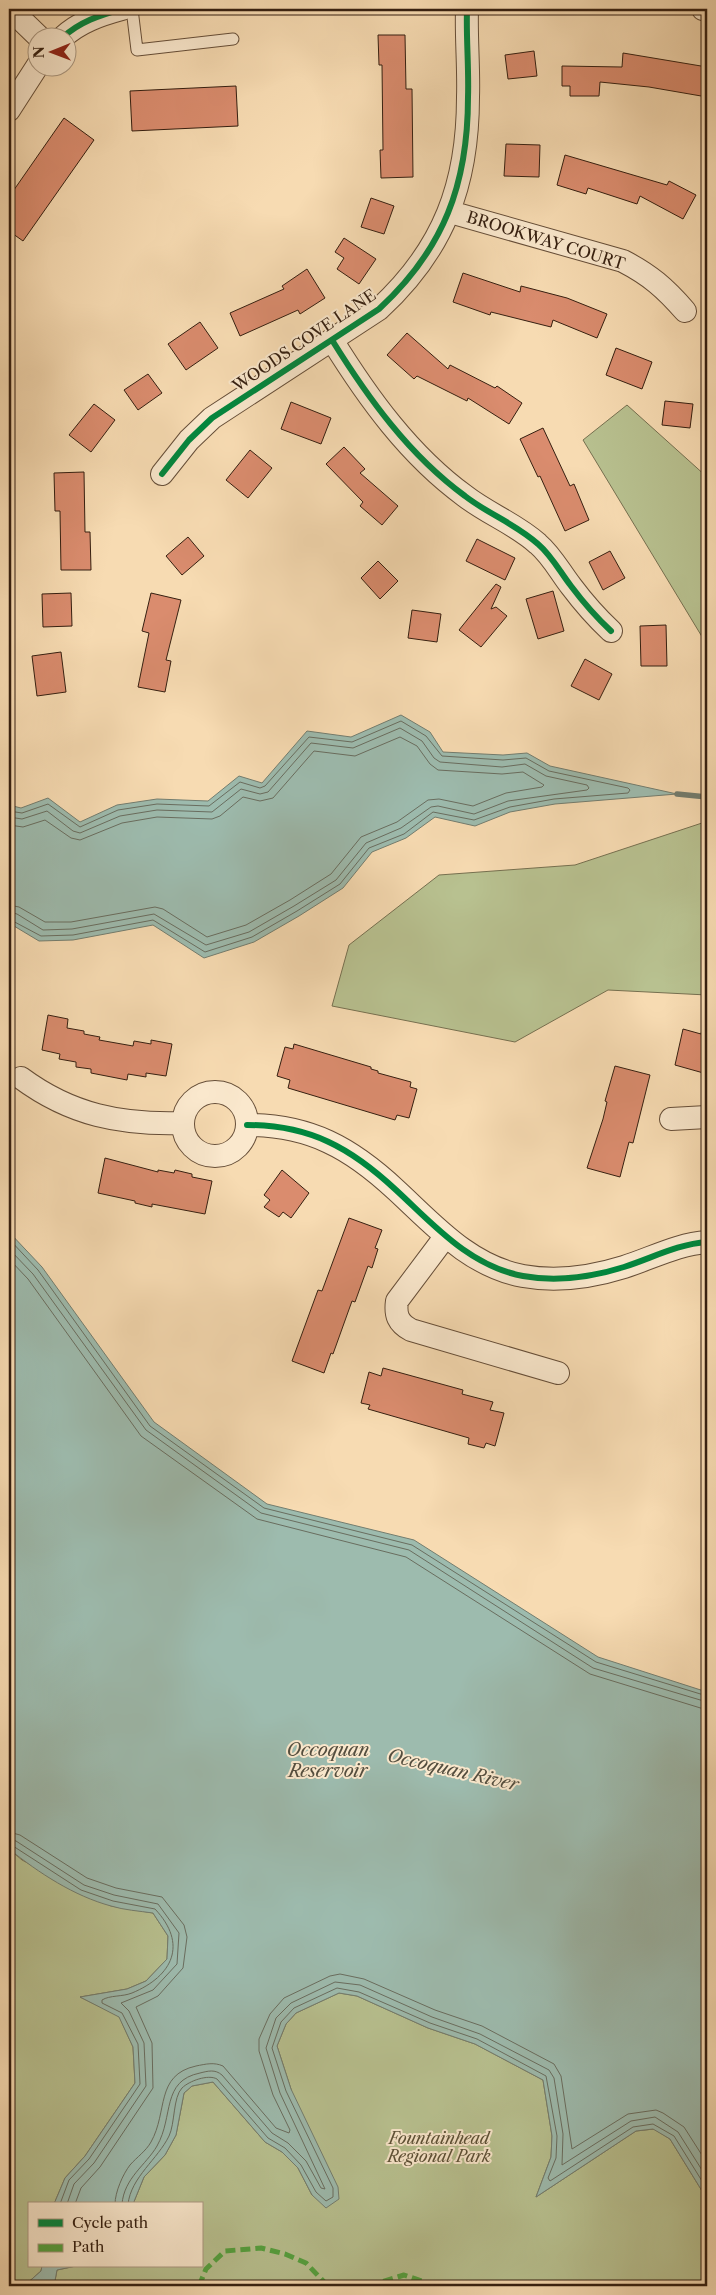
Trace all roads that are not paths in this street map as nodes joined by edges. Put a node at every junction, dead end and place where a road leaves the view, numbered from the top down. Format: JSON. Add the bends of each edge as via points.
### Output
{"nodes":[{"id":1,"x":10,"y":9,"type":"edge"},
{"id":2,"x":122,"y":9,"type":"edge"},
{"id":3,"x":132,"y":9,"type":"edge"},
{"id":4,"x":467,"y":9,"type":"edge"},
{"id":5,"x":703,"y":9,"type":"edge"},
{"id":6,"x":707,"y":10,"type":"edge"},
{"id":7,"x":30,"y":28,"type":"edge"},
{"id":8,"x":76,"y":28,"type":"edge"},
{"id":9,"x":232,"y":39,"type":"dead end"},
{"id":10,"x":30,"y":78,"type":"edge"},
{"id":11,"x":9,"y":110,"type":"edge"},
{"id":12,"x":450,"y":212,"type":"junction"},
{"id":13,"x":685,"y":311,"type":"dead end"},
{"id":14,"x":332,"y":340,"type":"junction"},
{"id":15,"x":162,"y":474,"type":"dead end"},
{"id":16,"x":611,"y":631,"type":"dead end"},
{"id":17,"x":21,"y":1078,"type":"dead end"},
{"id":18,"x":707,"y":1117,"type":"edge"},
{"id":19,"x":672,"y":1119,"type":"dead end"},
{"id":20,"x":182,"y":1123,"type":"junction"},
{"id":21,"x":247,"y":1125,"type":"junction"},
{"id":22,"x":445,"y":1237,"type":"junction"},
{"id":23,"x":705,"y":1242,"type":"edge"},
{"id":24,"x":558,"y":1373,"type":"dead end"}],
"edges":[{"from":1,"to":7,"type":"street"},
{"from":2,"to":8,"type":"street","via":[[102,14]]},
{"from":3,"to":9,"type":"lane","via":[[137,50]]},
{"from":4,"to":12,"type":"street","name":"WOODS COVE LANE","via":[[465,141]]},
{"from":5,"to":6,"type":"street"},
{"from":10,"to":11,"type":"street"},
{"from":12,"to":13,"type":"street","name":"BROOKWAY COURT","via":[[623,261],[665,288]]},
{"from":12,"to":14,"type":"street","name":"WOODS COVE LANE","via":[[428,253],[398,291]]},
{"from":14,"to":15,"type":"street","name":"WOODS COVE LANE","via":[[212,418],[189,440]]},
{"from":14,"to":16,"type":"street","via":[[389,422],[432,469],[467,498],[519,528],[540,545],[592,612]]},
{"from":17,"to":20,"type":"street","via":[[88,1114],[135,1123]]},
{"from":18,"to":19,"type":"street"},
{"from":20,"to":21,"type":"street","via":[[188,1142],[196,1151],[217,1156],[238,1146],[246,1136]]},
{"from":20,"to":21,"type":"street","via":[[185,1111],[199,1094],[219,1091],[240,1105]]},
{"from":21,"to":22,"type":"street","via":[[292,1128],[334,1144],[371,1169]]},
{"from":22,"to":23,"type":"street","via":[[491,1265],[521,1276],[564,1278],[624,1267],[671,1249]]},
{"from":22,"to":24,"type":"street","via":[[397,1301],[395,1311],[399,1320],[411,1330]]}]}
